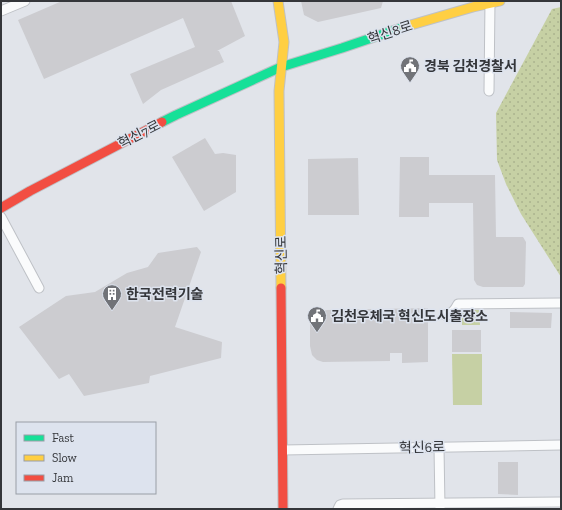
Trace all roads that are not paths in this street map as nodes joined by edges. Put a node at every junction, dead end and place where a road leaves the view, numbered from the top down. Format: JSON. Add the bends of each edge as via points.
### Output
{"nodes":[{"id":1,"x":25,"y":1,"type":"edge"},
{"id":2,"x":278,"y":1,"type":"edge"},
{"id":3,"x":500,"y":1,"type":"edge"},
{"id":4,"x":490,"y":2,"type":"edge"},
{"id":5,"x":1,"y":11,"type":"edge"},
{"id":6,"x":281,"y":66,"type":"junction"},
{"id":7,"x":490,"y":91,"type":"dead end"},
{"id":8,"x":1,"y":208,"type":"edge"},
{"id":9,"x":1,"y":217,"type":"edge"},
{"id":10,"x":39,"y":288,"type":"dead end"},
{"id":11,"x":561,"y":303,"type":"edge"},
{"id":12,"x":445,"y":315,"type":"dead end"},
{"id":13,"x":561,"y":445,"type":"edge"},
{"id":14,"x":439,"y":447,"type":"junction"},
{"id":15,"x":283,"y":450,"type":"junction"},
{"id":16,"x":561,"y":502,"type":"edge"},
{"id":17,"x":386,"y":506,"type":"edge"},
{"id":18,"x":440,"y":506,"type":"edge"},
{"id":19,"x":490,"y":506,"type":"edge"},
{"id":20,"x":283,"y":509,"type":"edge"},
{"id":21,"x":338,"y":509,"type":"edge"}],
"edges":[{"from":1,"to":5,"type":"street"},
{"from":2,"to":6,"type":"street","name":"혁신로","via":[[284,42]]},
{"from":3,"to":4,"type":"street","name":"혁신8로"},
{"from":4,"to":6,"type":"street","name":"혁신8로"},
{"from":4,"to":7,"type":"street"},
{"from":6,"to":8,"type":"street","name":"혁신7로","via":[[176,115]]},
{"from":6,"to":15,"type":"street","name":"혁신로"},
{"from":9,"to":10,"type":"street"},
{"from":11,"to":12,"type":"street","via":[[458,304],[454,312]]},
{"from":13,"to":14,"type":"street","name":"혁신6로"},
{"from":14,"to":15,"type":"street","name":"혁신6로"},
{"from":14,"to":18,"type":"street"},
{"from":15,"to":20,"type":"street","name":"혁신로"},
{"from":16,"to":19,"type":"street"},
{"from":17,"to":18,"type":"street"},
{"from":17,"to":21,"type":"street","via":[[343,504]]},
{"from":18,"to":19,"type":"street"}]}
